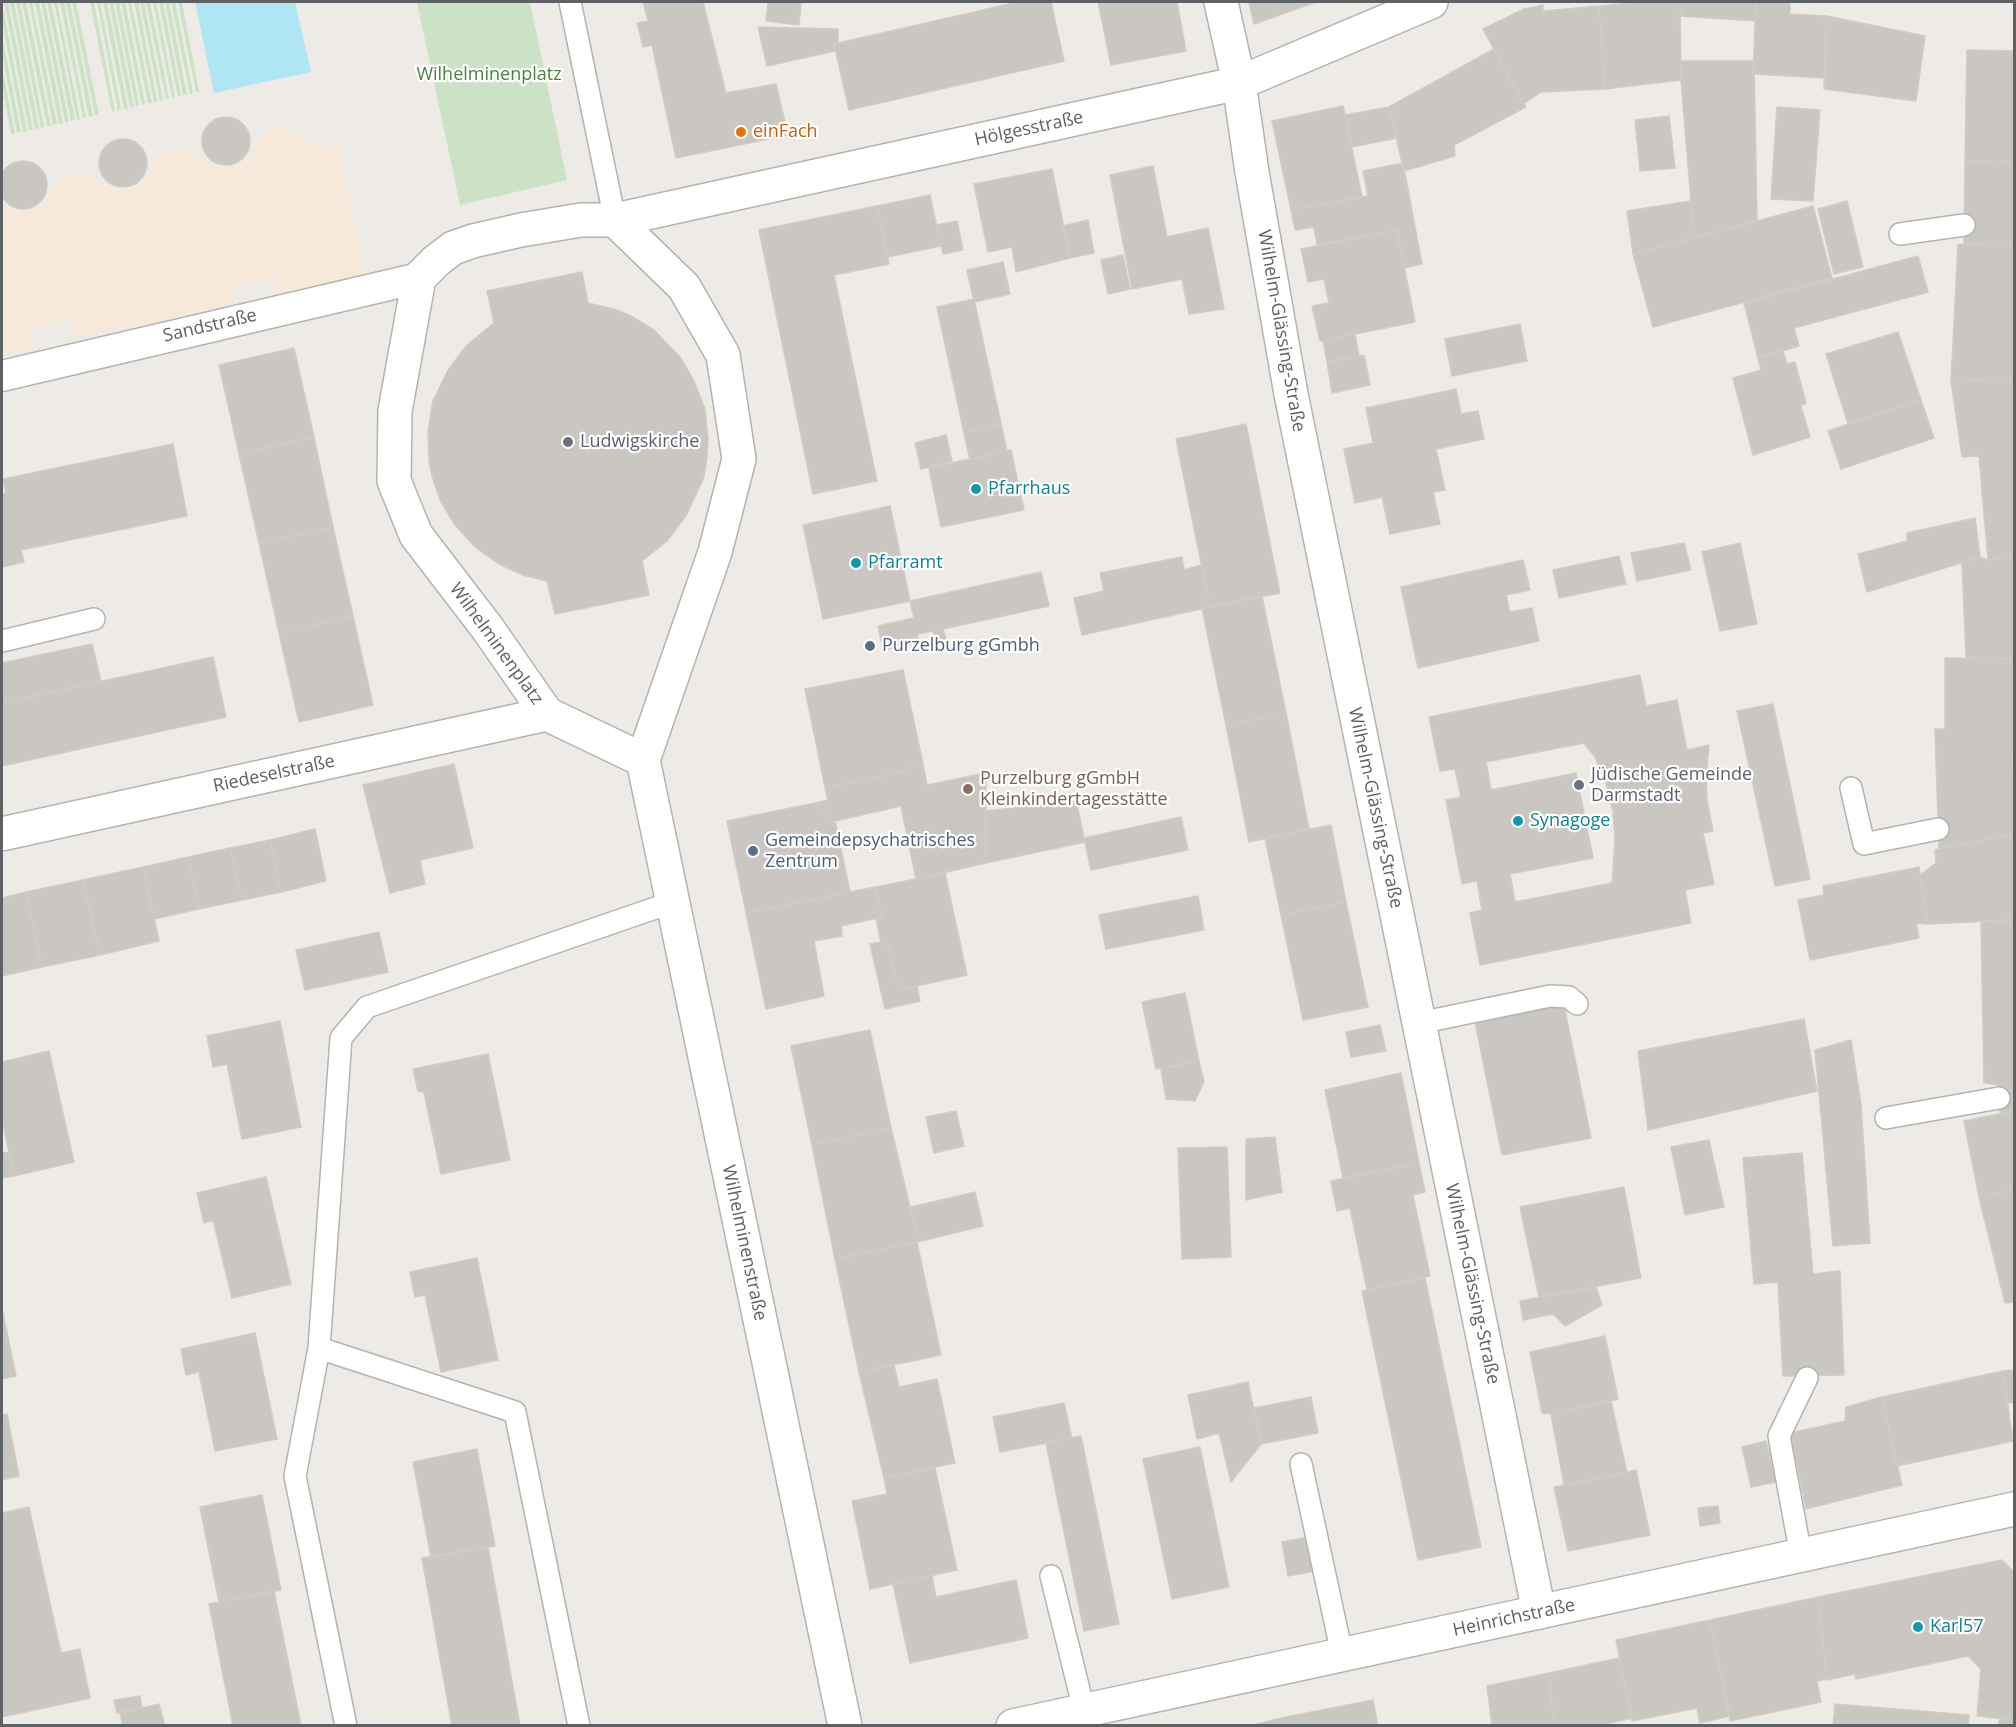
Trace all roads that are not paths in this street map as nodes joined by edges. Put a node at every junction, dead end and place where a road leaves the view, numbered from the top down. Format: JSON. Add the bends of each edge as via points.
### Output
{"nodes":[{"id":1,"x":570,"y":2,"type":"edge"},
{"id":2,"x":1221,"y":2,"type":"edge"},
{"id":3,"x":1431,"y":2,"type":"edge"},
{"id":4,"x":1239,"y":83,"type":"junction"},
{"id":5,"x":615,"y":220,"type":"junction"},
{"id":6,"x":1964,"y":225,"type":"dead end"},
{"id":7,"x":1900,"y":234,"type":"dead end"},
{"id":8,"x":419,"y":278,"type":"junction"},
{"id":9,"x":2,"y":376,"type":"edge"},
{"id":10,"x":94,"y":619,"type":"dead end"},
{"id":11,"x":2,"y":641,"type":"edge"},
{"id":12,"x":547,"y":714,"type":"junction"},
{"id":13,"x":643,"y":760,"type":"junction"},
{"id":14,"x":1851,"y":788,"type":"dead end"},
{"id":15,"x":1938,"y":829,"type":"dead end"},
{"id":16,"x":2,"y":834,"type":"edge"},
{"id":17,"x":673,"y":902,"type":"junction"},
{"id":18,"x":1578,"y":1004,"type":"dead end"},
{"id":19,"x":1419,"y":1023,"type":"junction"},
{"id":20,"x":1999,"y":1098,"type":"dead end"},
{"id":21,"x":1886,"y":1118,"type":"dead end"},
{"id":22,"x":319,"y":1348,"type":"junction"},
{"id":23,"x":1807,"y":1378,"type":"dead end"},
{"id":24,"x":1301,"y":1464,"type":"dead end"},
{"id":25,"x":2014,"y":1509,"type":"edge"},
{"id":26,"x":1801,"y":1556,"type":"junction"},
{"id":27,"x":1051,"y":1576,"type":"dead end"},
{"id":28,"x":1539,"y":1612,"type":"junction"},
{"id":29,"x":1341,"y":1654,"type":"junction"},
{"id":30,"x":1084,"y":1710,"type":"junction"},
{"id":31,"x":346,"y":1725,"type":"edge"},
{"id":32,"x":579,"y":1725,"type":"edge"},
{"id":33,"x":844,"y":1725,"type":"edge"},
{"id":34,"x":1013,"y":1725,"type":"edge"}],
"edges":[{"from":1,"to":5,"type":"lane"},
{"from":2,"to":4,"type":"street","name":"Wilhelm-Glässing-Straße"},
{"from":3,"to":4,"type":"street","name":"Hölgesstraße"},
{"from":4,"to":5,"type":"street","name":"Hölgesstraße"},
{"from":4,"to":19,"type":"street","name":"Wilhelm-Glässing-Straße","via":[[1291,394]]},
{"from":5,"to":8,"type":"street","via":[[581,220],[473,241],[453,248]]},
{"from":5,"to":13,"type":"street","via":[[684,287],[723,356],[739,459],[715,552]]},
{"from":6,"to":7,"type":"lane"},
{"from":8,"to":9,"type":"street","name":"Sandstraße"},
{"from":8,"to":12,"type":"street","name":"Wilhelminenplatz","via":[[394,411],[394,481],[416,535]]},
{"from":10,"to":11,"type":"lane"},
{"from":12,"to":13,"type":"street","name":"Wilhelminenplatz"},
{"from":12,"to":16,"type":"street","name":"Riedeselstraße"},
{"from":13,"to":17,"type":"street","name":"Wilhelminenstraße"},
{"from":14,"to":15,"type":"lane","via":[[1864,844]]},
{"from":17,"to":22,"type":"lane","via":[[367,1006],[341,1038]]},
{"from":17,"to":33,"type":"street","name":"Wilhelminenstraße"},
{"from":18,"to":19,"type":"lane","via":[[1569,997],[1550,996]]},
{"from":19,"to":28,"type":"street","name":"Wilhelm-Glässing-Straße"},
{"from":20,"to":21,"type":"lane"},
{"from":22,"to":31,"type":"lane","via":[[295,1476]]},
{"from":22,"to":32,"type":"lane","via":[[515,1412]]},
{"from":23,"to":26,"type":"lane","via":[[1779,1436]]},
{"from":24,"to":29,"type":"lane"},
{"from":25,"to":26,"type":"street","name":"Heinrichstraße"},
{"from":26,"to":28,"type":"street","name":"Heinrichstraße"},
{"from":27,"to":30,"type":"lane"},
{"from":28,"to":29,"type":"street","name":"Heinrichstraße"},
{"from":29,"to":30,"type":"street","name":"Heinrichstraße"},
{"from":30,"to":34,"type":"street","name":"Heinrichstraße"}]}
